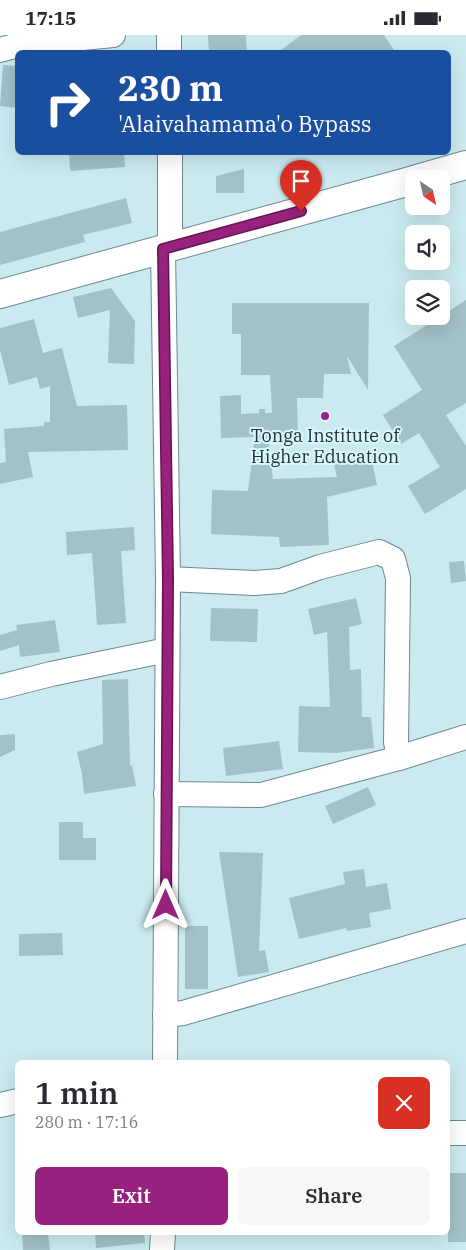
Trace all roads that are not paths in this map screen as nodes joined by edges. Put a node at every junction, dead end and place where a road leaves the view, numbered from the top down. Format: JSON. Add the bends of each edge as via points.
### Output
{"nodes":[{"id":1,"x":114,"y":35,"type":"edge"},
{"id":2,"x":169,"y":35,"type":"edge"},
{"id":3,"x":0,"y":50,"type":"edge"},
{"id":4,"x":169,"y":50,"type":"edge"},
{"id":5,"x":170,"y":155,"type":"edge"},
{"id":6,"x":466,"y":165,"type":"edge"},
{"id":7,"x":448,"y":170,"type":"edge"},
{"id":8,"x":405,"y":182,"type":"edge"},
{"id":9,"x":167,"y":248,"type":"junction"},
{"id":10,"x":0,"y":294,"type":"edge"},
{"id":11,"x":168,"y":579,"type":"junction"},
{"id":12,"x":167,"y":650,"type":"junction"},
{"id":13,"x":0,"y":687,"type":"edge"},
{"id":14,"x":466,"y":737,"type":"edge"},
{"id":15,"x":399,"y":758,"type":"junction"},
{"id":16,"x":166,"y":794,"type":"junction"},
{"id":17,"x":466,"y":931,"type":"edge"},
{"id":18,"x":165,"y":1015,"type":"junction"},
{"id":19,"x":165,"y":1060,"type":"edge"},
{"id":20,"x":15,"y":1102,"type":"edge"},
{"id":21,"x":0,"y":1105,"type":"edge"},
{"id":22,"x":450,"y":1133,"type":"edge"},
{"id":23,"x":466,"y":1133,"type":"edge"},
{"id":24,"x":163,"y":1235,"type":"edge"},
{"id":25,"x":162,"y":1250,"type":"edge"}],
"edges":[{"from":1,"to":3,"type":"street","via":[[22,44]]},
{"from":2,"to":4,"type":"street"},
{"from":5,"to":9,"type":"street"},
{"from":6,"to":7,"type":"main road"},
{"from":8,"to":9,"type":"main road"},
{"from":9,"to":10,"type":"main road"},
{"from":9,"to":11,"type":"street"},
{"from":11,"to":12,"type":"street"},
{"from":11,"to":15,"type":"street","via":[[281,581],[379,552],[393,559],[398,578],[396,742]]},
{"from":12,"to":13,"type":"street"},
{"from":12,"to":16,"type":"street"},
{"from":14,"to":15,"type":"street"},
{"from":15,"to":16,"type":"street","via":[[260,795]]},
{"from":16,"to":18,"type":"street"},
{"from":17,"to":18,"type":"street","via":[[183,1013]]},
{"from":18,"to":19,"type":"street"},
{"from":20,"to":21,"type":"street"},
{"from":22,"to":23,"type":"street"},
{"from":24,"to":25,"type":"street"}]}
